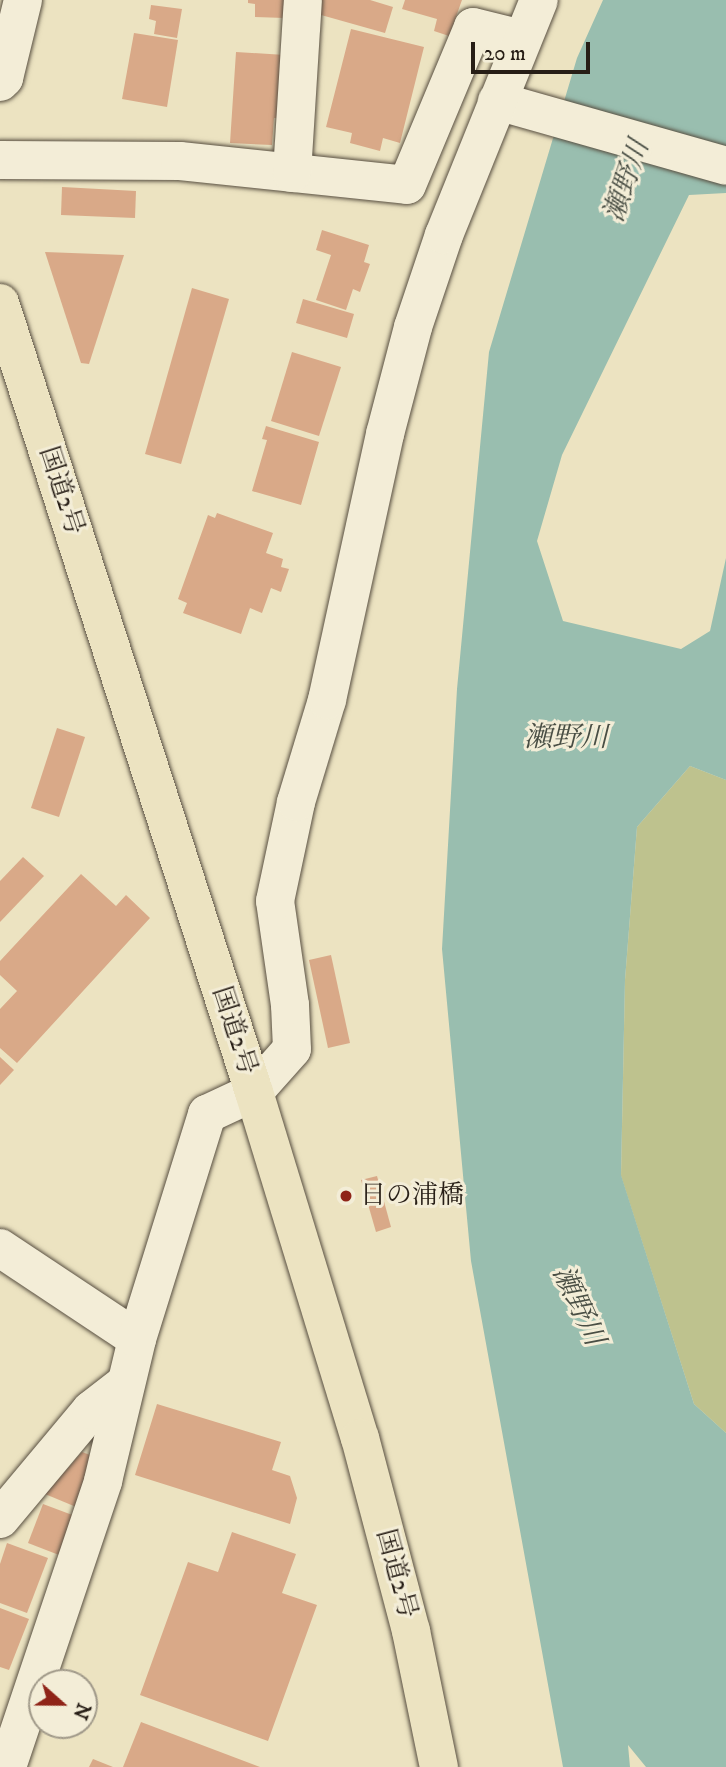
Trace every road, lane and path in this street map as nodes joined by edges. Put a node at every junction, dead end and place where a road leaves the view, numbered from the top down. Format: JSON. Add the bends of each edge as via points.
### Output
{"nodes":[{"id":1,"x":23,"y":0,"type":"edge"},
{"id":2,"x":303,"y":0,"type":"edge"},
{"id":3,"x":539,"y":0,"type":"edge"},
{"id":4,"x":522,"y":39,"type":"junction"},
{"id":5,"x":0,"y":82,"type":"edge"},
{"id":6,"x":513,"y":105,"type":"junction"},
{"id":7,"x":0,"y":160,"type":"edge"},
{"id":8,"x":726,"y":166,"type":"edge"},
{"id":9,"x":292,"y":173,"type":"junction"},
{"id":10,"x":3,"y":321,"type":"edge"},
{"id":11,"x":254,"y":1092,"type":"junction"},
{"id":12,"x":0,"y":1248,"type":"edge"},
{"id":13,"x":137,"y":1339,"type":"junction"},
{"id":14,"x":126,"y":1383,"type":"junction"},
{"id":15,"x":3,"y":1512,"type":"edge"},
{"id":16,"x":7,"y":1767,"type":"edge"},
{"id":17,"x":439,"y":1767,"type":"edge"}],
"edges":[{"from":1,"to":5,"type":"street"},
{"from":2,"to":9,"type":"street"},
{"from":3,"to":4,"type":"street"},
{"from":4,"to":6,"type":"street"},
{"from":4,"to":9,"type":"street","via":[[473,27],[407,185]]},
{"from":6,"to":8,"type":"street"},
{"from":6,"to":11,"type":"street","via":[[413,327],[327,700],[296,802],[275,901],[292,1049]]},
{"from":7,"to":9,"type":"street","via":[[180,162]]},
{"from":10,"to":11,"type":"highway","name":"国道2号"},
{"from":11,"to":13,"type":"street","via":[[207,1114]]},
{"from":11,"to":17,"type":"highway","name":"国道2号","via":[[360,1438],[411,1631]]},
{"from":12,"to":13,"type":"street"},
{"from":13,"to":14,"type":"street"},
{"from":14,"to":15,"type":"street","via":[[91,1410]]},
{"from":14,"to":16,"type":"street","via":[[103,1482]]}]}
